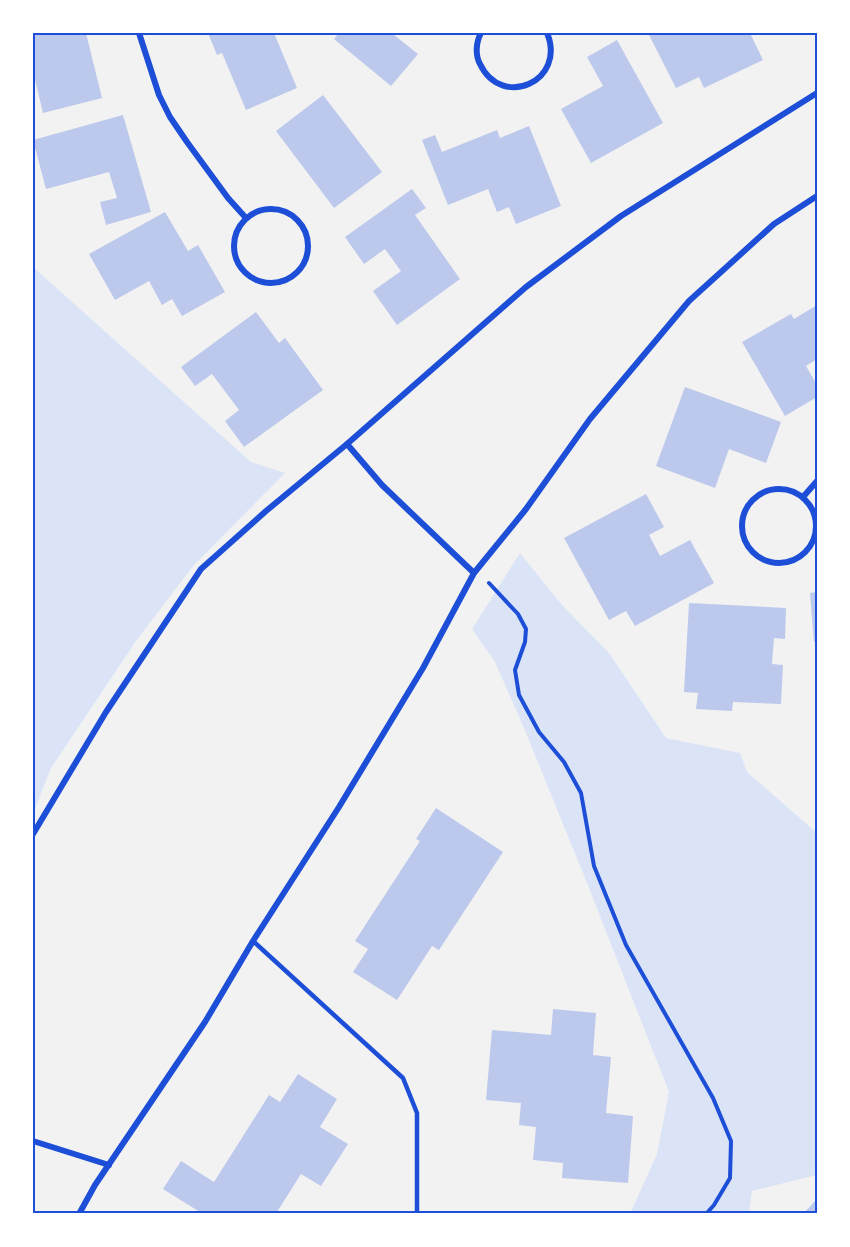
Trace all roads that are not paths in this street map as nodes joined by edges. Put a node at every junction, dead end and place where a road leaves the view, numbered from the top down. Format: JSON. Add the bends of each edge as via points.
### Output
{"nodes":[{"id":1,"x":139,"y":33,"type":"edge"},
{"id":2,"x":481,"y":33,"type":"edge"},
{"id":3,"x":547,"y":33,"type":"edge"},
{"id":4,"x":817,"y":93,"type":"edge"},
{"id":5,"x":817,"y":196,"type":"edge"},
{"id":6,"x":246,"y":218,"type":"junction"},
{"id":7,"x":347,"y":444,"type":"junction"},
{"id":8,"x":817,"y":481,"type":"edge"},
{"id":9,"x":803,"y":497,"type":"junction"},
{"id":10,"x":474,"y":573,"type":"junction"},
{"id":11,"x":33,"y":834,"type":"edge"},
{"id":12,"x":253,"y":941,"type":"junction"},
{"id":13,"x":33,"y":1141,"type":"edge"},
{"id":14,"x":109,"y":1165,"type":"junction"},
{"id":15,"x":79,"y":1214,"type":"edge"},
{"id":16,"x":417,"y":1214,"type":"edge"}],
"edges":[{"from":1,"to":6,"type":"street","via":[[170,117]]},
{"from":2,"to":3,"type":"street","via":[[476,48],[483,72],[492,81],[517,87],[540,77],[548,67],[552,54]]},
{"from":4,"to":7,"type":"street","via":[[621,216],[526,287]]},
{"from":5,"to":10,"type":"street","via":[[774,225],[689,301],[590,419],[526,509]]},
{"from":6,"to":6,"type":"street","via":[[234,238],[233,250],[242,271],[251,279],[274,284],[297,274],[308,251],[308,238],[294,217],[270,209]]},
{"from":7,"to":10,"type":"street","via":[[382,485]]},
{"from":7,"to":11,"type":"street","via":[[201,569],[106,712]]},
{"from":8,"to":9,"type":"street"},
{"from":9,"to":9,"type":"street","via":[[781,488],[769,489],[750,502],[743,512],[742,536],[756,556],[767,562],[793,561],[812,544],[816,519]]},
{"from":10,"to":12,"type":"street","via":[[423,668]]},
{"from":12,"to":14,"type":"street","via":[[205,1022]]},
{"from":12,"to":16,"type":"lane","via":[[403,1078],[417,1113]]},
{"from":13,"to":14,"type":"street"},
{"from":14,"to":15,"type":"street"}]}
